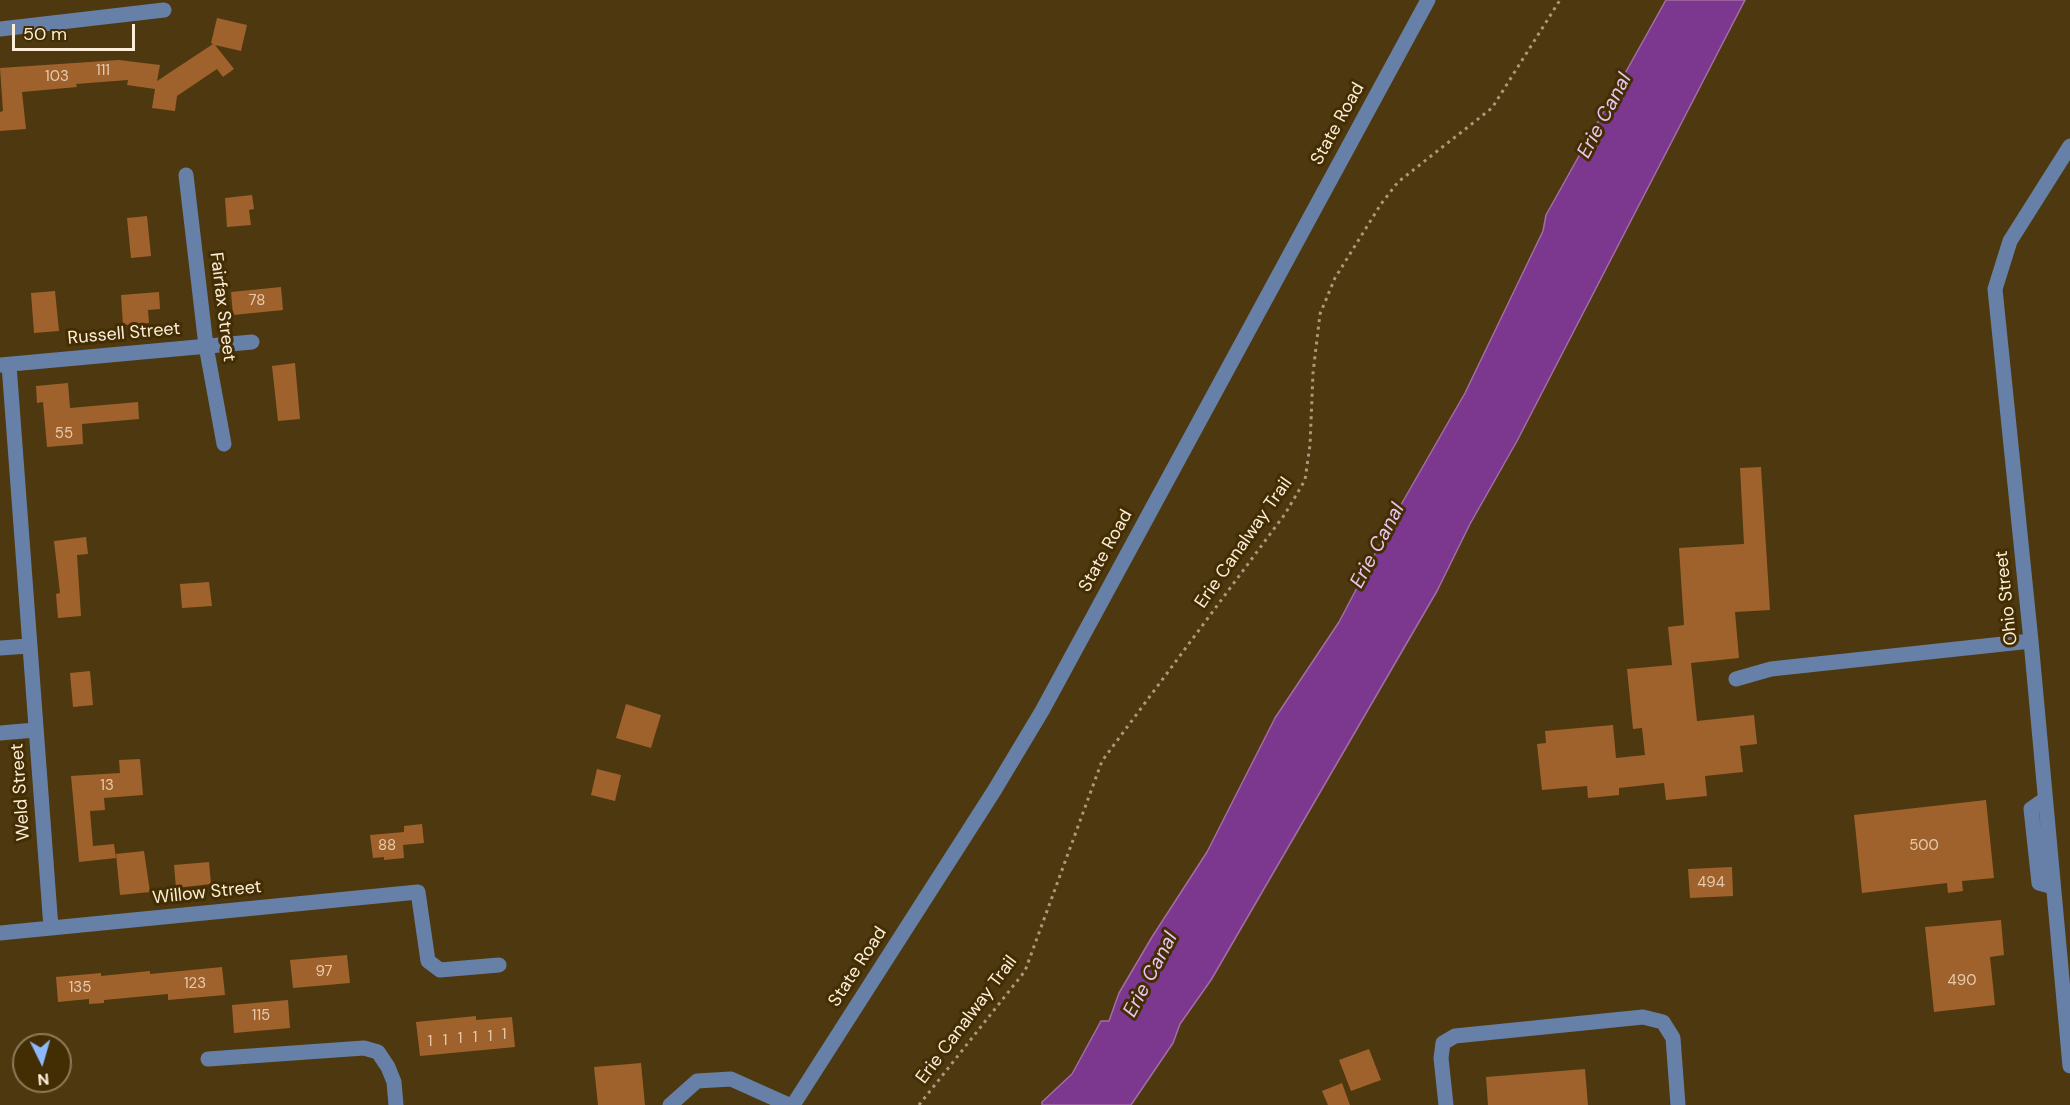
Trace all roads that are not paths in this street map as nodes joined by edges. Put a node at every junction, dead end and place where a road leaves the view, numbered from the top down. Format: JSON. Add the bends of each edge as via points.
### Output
{"nodes":[{"id":1,"x":1428,"y":0,"type":"edge"},
{"id":2,"x":164,"y":9,"type":"dead end"},
{"id":3,"x":0,"y":29,"type":"edge"},
{"id":4,"x":2070,"y":146,"type":"edge"},
{"id":5,"x":186,"y":175,"type":"dead end"},
{"id":6,"x":252,"y":342,"type":"dead end"},
{"id":7,"x":206,"y":346,"type":"junction"},
{"id":8,"x":4,"y":365,"type":"edge"},
{"id":9,"x":224,"y":444,"type":"dead end"},
{"id":10,"x":2031,"y":641,"type":"junction"},
{"id":11,"x":29,"y":646,"type":"junction"},
{"id":12,"x":0,"y":648,"type":"edge"},
{"id":13,"x":1736,"y":679,"type":"dead end"},
{"id":14,"x":35,"y":730,"type":"junction"},
{"id":15,"x":0,"y":733,"type":"edge"},
{"id":16,"x":51,"y":928,"type":"junction"},
{"id":17,"x":0,"y":933,"type":"edge"},
{"id":18,"x":500,"y":965,"type":"dead end"},
{"id":19,"x":208,"y":1059,"type":"dead end"},
{"id":20,"x":2070,"y":1066,"type":"edge"},
{"id":21,"x":396,"y":1105,"type":"edge"},
{"id":22,"x":670,"y":1105,"type":"edge"},
{"id":23,"x":791,"y":1105,"type":"edge"},
{"id":24,"x":1446,"y":1105,"type":"edge"},
{"id":25,"x":1678,"y":1105,"type":"edge"}],
"edges":[{"from":1,"to":23,"type":"street","name":"State Road","via":[[1042,711]]},
{"from":2,"to":3,"type":"street"},
{"from":4,"to":10,"type":"street","name":"Ohio Street","via":[[2010,241],[1995,289]]},
{"from":5,"to":7,"type":"street","name":"Fairfax Street"},
{"from":6,"to":7,"type":"street","name":"Russell Street"},
{"from":7,"to":8,"type":"street","name":"Russell Street"},
{"from":7,"to":9,"type":"street","name":"Fairfax Street"},
{"from":8,"to":11,"type":"street","name":"Weld Street"},
{"from":10,"to":13,"type":"street","via":[[1771,669]]},
{"from":10,"to":20,"type":"street","name":"Ohio Street"},
{"from":11,"to":12,"type":"street"},
{"from":11,"to":14,"type":"street","name":"Weld Street"},
{"from":14,"to":15,"type":"street"},
{"from":14,"to":16,"type":"street","name":"Weld Street"},
{"from":16,"to":17,"type":"street","name":"Willow Street"},
{"from":16,"to":18,"type":"street","name":"Willow Street","via":[[418,892],[428,961],[440,970]]},
{"from":19,"to":21,"type":"street","via":[[364,1048],[378,1052],[388,1067]]},
{"from":22,"to":23,"type":"street","via":[[697,1081],[731,1079]]},
{"from":24,"to":25,"type":"street","via":[[1441,1058],[1443,1043],[1455,1036],[1643,1017],[1663,1023],[1673,1038]]}]}
